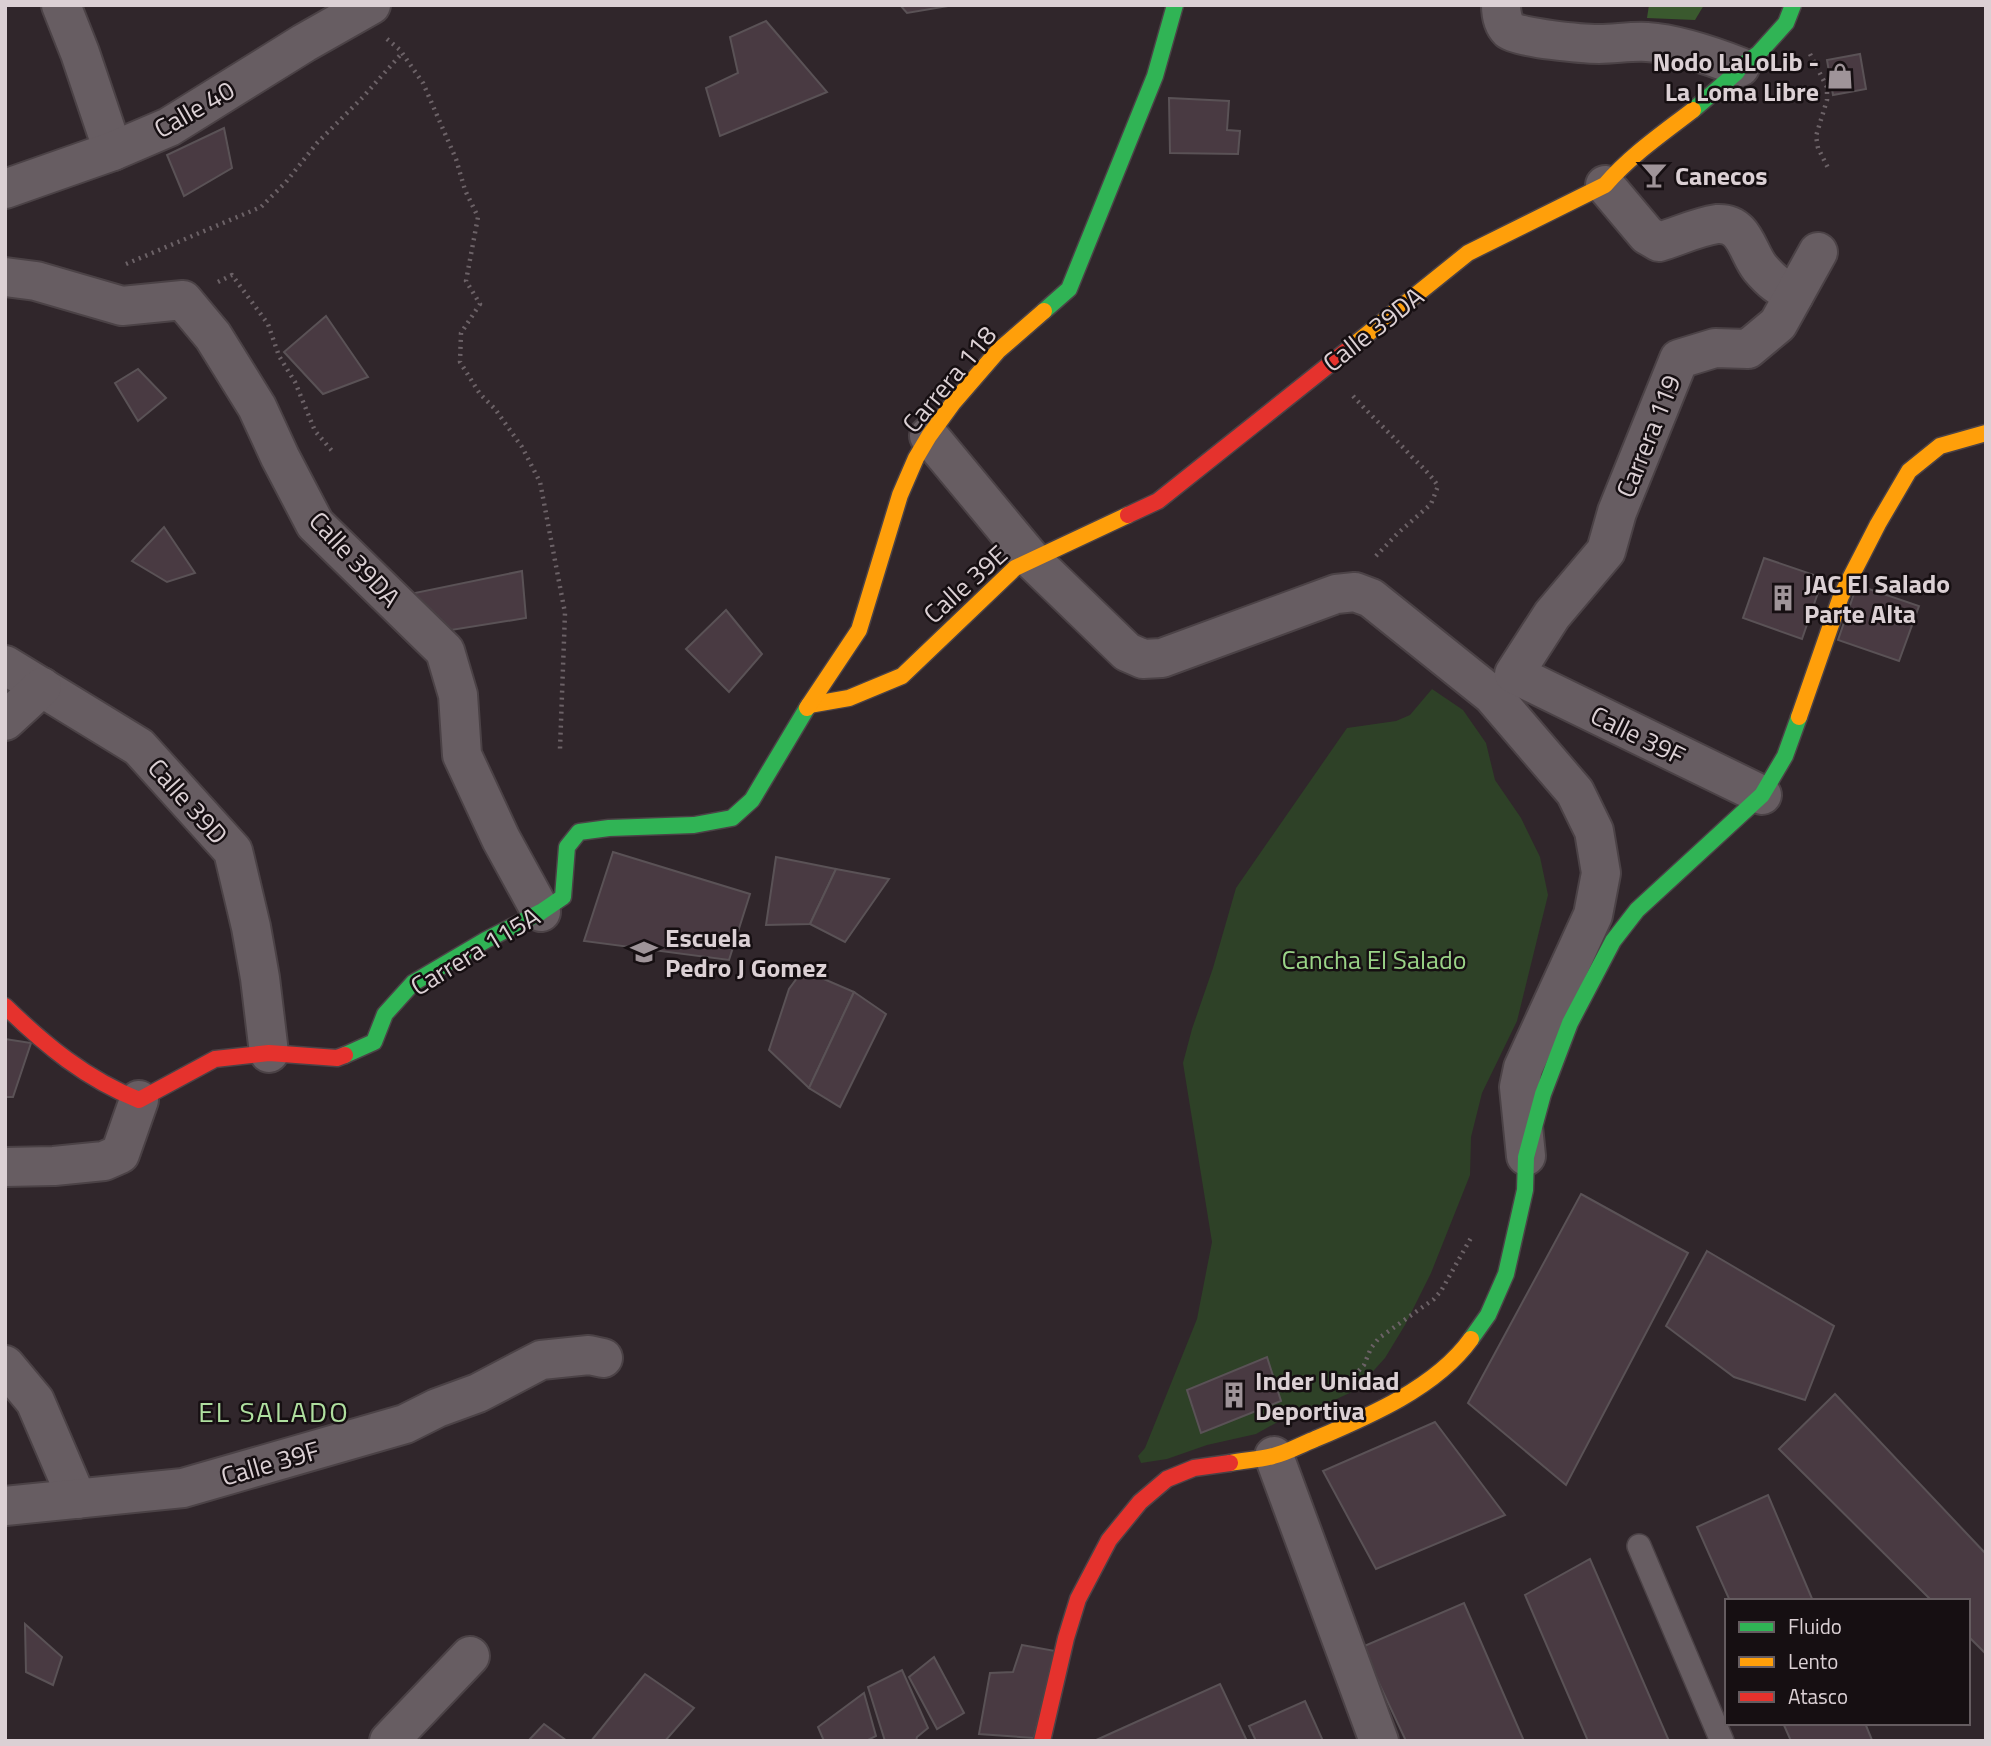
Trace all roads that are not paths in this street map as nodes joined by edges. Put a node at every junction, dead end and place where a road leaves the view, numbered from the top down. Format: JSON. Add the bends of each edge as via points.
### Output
{"nodes":[{"id":1,"x":61,"y":5,"type":"edge"},
{"id":2,"x":1175,"y":5,"type":"edge"},
{"id":3,"x":1502,"y":5,"type":"edge"},
{"id":4,"x":1793,"y":5,"type":"edge"},
{"id":5,"x":364,"y":10,"type":"edge"},
{"id":6,"x":1740,"y":67,"type":"junction"},
{"id":7,"x":113,"y":151,"type":"junction"},
{"id":8,"x":1605,"y":185,"type":"junction"},
{"id":9,"x":5,"y":189,"type":"edge"},
{"id":10,"x":1818,"y":251,"type":"dead end"},
{"id":11,"x":5,"y":277,"type":"edge"},
{"id":12,"x":1794,"y":295,"type":"junction"},
{"id":13,"x":1986,"y":433,"type":"edge"},
{"id":14,"x":929,"y":436,"type":"junction"},
{"id":15,"x":1158,"y":500,"type":"joint"},
{"id":16,"x":1031,"y":559,"type":"junction"},
{"id":17,"x":5,"y":665,"type":"edge"},
{"id":18,"x":1514,"y":674,"type":"joint"},
{"id":19,"x":42,"y":687,"type":"junction"},
{"id":20,"x":809,"y":705,"type":"junction"},
{"id":21,"x":5,"y":721,"type":"edge"},
{"id":22,"x":1762,"y":796,"type":"junction"},
{"id":23,"x":732,"y":818,"type":"joint"},
{"id":24,"x":541,"y":912,"type":"junction"},
{"id":25,"x":5,"y":1006,"type":"edge"},
{"id":26,"x":269,"y":1053,"type":"junction"},
{"id":27,"x":130,"y":1097,"type":"junction"},
{"id":28,"x":1526,"y":1157,"type":"junction"},
{"id":29,"x":5,"y":1167,"type":"edge"},
{"id":30,"x":603,"y":1358,"type":"dead end"},
{"id":31,"x":5,"y":1365,"type":"edge"},
{"id":32,"x":1274,"y":1456,"type":"junction"},
{"id":33,"x":77,"y":1499,"type":"junction"},
{"id":34,"x":5,"y":1506,"type":"edge"},
{"id":35,"x":1639,"y":1546,"type":"dead end"},
{"id":36,"x":470,"y":1656,"type":"dead end"},
{"id":37,"x":389,"y":1741,"type":"edge"},
{"id":38,"x":1042,"y":1741,"type":"edge"},
{"id":39,"x":1379,"y":1741,"type":"edge"},
{"id":40,"x":1722,"y":1741,"type":"edge"}],
"edges":[{"from":1,"to":7,"type":"street"},
{"from":2,"to":14,"type":"street","name":"Carrera 118","via":[[1155,76],[1069,289],[998,351]]},
{"from":3,"to":6,"type":"street","via":[[1504,23],[1519,35],[1597,44],[1648,42],[1708,54]]},
{"from":4,"to":6,"type":"street","name":"Calle 39DA","via":[[1786,23]]},
{"from":5,"to":7,"type":"street","name":"Calle 40","via":[[169,127]]},
{"from":6,"to":8,"type":"street","name":"Calle 39DA","via":[[1692,111],[1645,145]]},
{"from":7,"to":9,"type":"street","name":"Calle 40"},
{"from":8,"to":12,"type":"street","via":[[1647,235],[1660,242],[1721,224],[1734,228],[1774,284]]},
{"from":8,"to":15,"type":"street","name":"Calle 39DA","via":[[1468,253]]},
{"from":10,"to":12,"type":"street","name":"Carrera 119"},
{"from":11,"to":24,"type":"street","name":"Calle 39DA","via":[[36,281],[122,306],[183,300],[213,336],[257,407],[315,524],[445,652],[458,695],[462,755],[500,839]]},
{"from":12,"to":18,"type":"street","name":"Carrera 119","via":[[1778,324],[1748,349],[1715,348],[1679,359],[1617,512],[1606,551],[1552,615]]},
{"from":13,"to":22,"type":"street","via":[[1940,446],[1909,471],[1841,596],[1786,757]]},
{"from":14,"to":16,"type":"street"},
{"from":14,"to":20,"type":"street","name":"Carrera 118","via":[[900,495],[859,630]]},
{"from":15,"to":16,"type":"street","name":"Calle 39E"},
{"from":16,"to":20,"type":"street","name":"Calle 39E","via":[[1015,568],[902,676],[849,698]]},
{"from":16,"to":28,"type":"street","via":[[1127,652],[1143,659],[1162,658],[1336,594],[1355,592],[1371,598],[1492,695],[1575,792],[1594,831],[1601,873],[1593,915],[1523,1068],[1519,1087]]},
{"from":17,"to":19,"type":"street","name":"Calle 39D"},
{"from":18,"to":22,"type":"street","name":"Calle 39F"},
{"from":19,"to":21,"type":"street"},
{"from":19,"to":26,"type":"street","name":"Calle 39D","via":[[139,747],[233,851],[251,927]]},
{"from":20,"to":23,"type":"street","name":"Carrera 118","via":[[752,800]]},
{"from":22,"to":28,"type":"street","via":[[1637,910],[1613,941],[1570,1023],[1543,1094]]},
{"from":23,"to":24,"type":"street","name":"Carrera 115A","via":[[694,825],[579,832],[567,848],[563,897]]},
{"from":24,"to":26,"type":"street","name":"Carrera 115A","via":[[413,983],[386,1014],[374,1042],[337,1059]]},
{"from":25,"to":27,"type":"street","via":[[94,1081]]},
{"from":26,"to":27,"type":"street","name":"Carrera 115A","via":[[215,1059]]},
{"from":27,"to":29,"type":"street","via":[[120,1154],[104,1161]]},
{"from":28,"to":32,"type":"street","via":[[1525,1190],[1506,1274],[1488,1315],[1464,1349],[1411,1392],[1358,1421]]},
{"from":30,"to":33,"type":"street","name":"Calle 39F","via":[[541,1360],[405,1424],[183,1488]]},
{"from":31,"to":33,"type":"street","via":[[35,1401]]},
{"from":32,"to":38,"type":"street","via":[[1194,1468],[1167,1479],[1140,1502],[1109,1540],[1079,1599],[1066,1638]]},
{"from":32,"to":39,"type":"street"},
{"from":33,"to":34,"type":"street","name":"Calle 39F"},
{"from":35,"to":40,"type":"lane"},
{"from":36,"to":37,"type":"street"}]}
